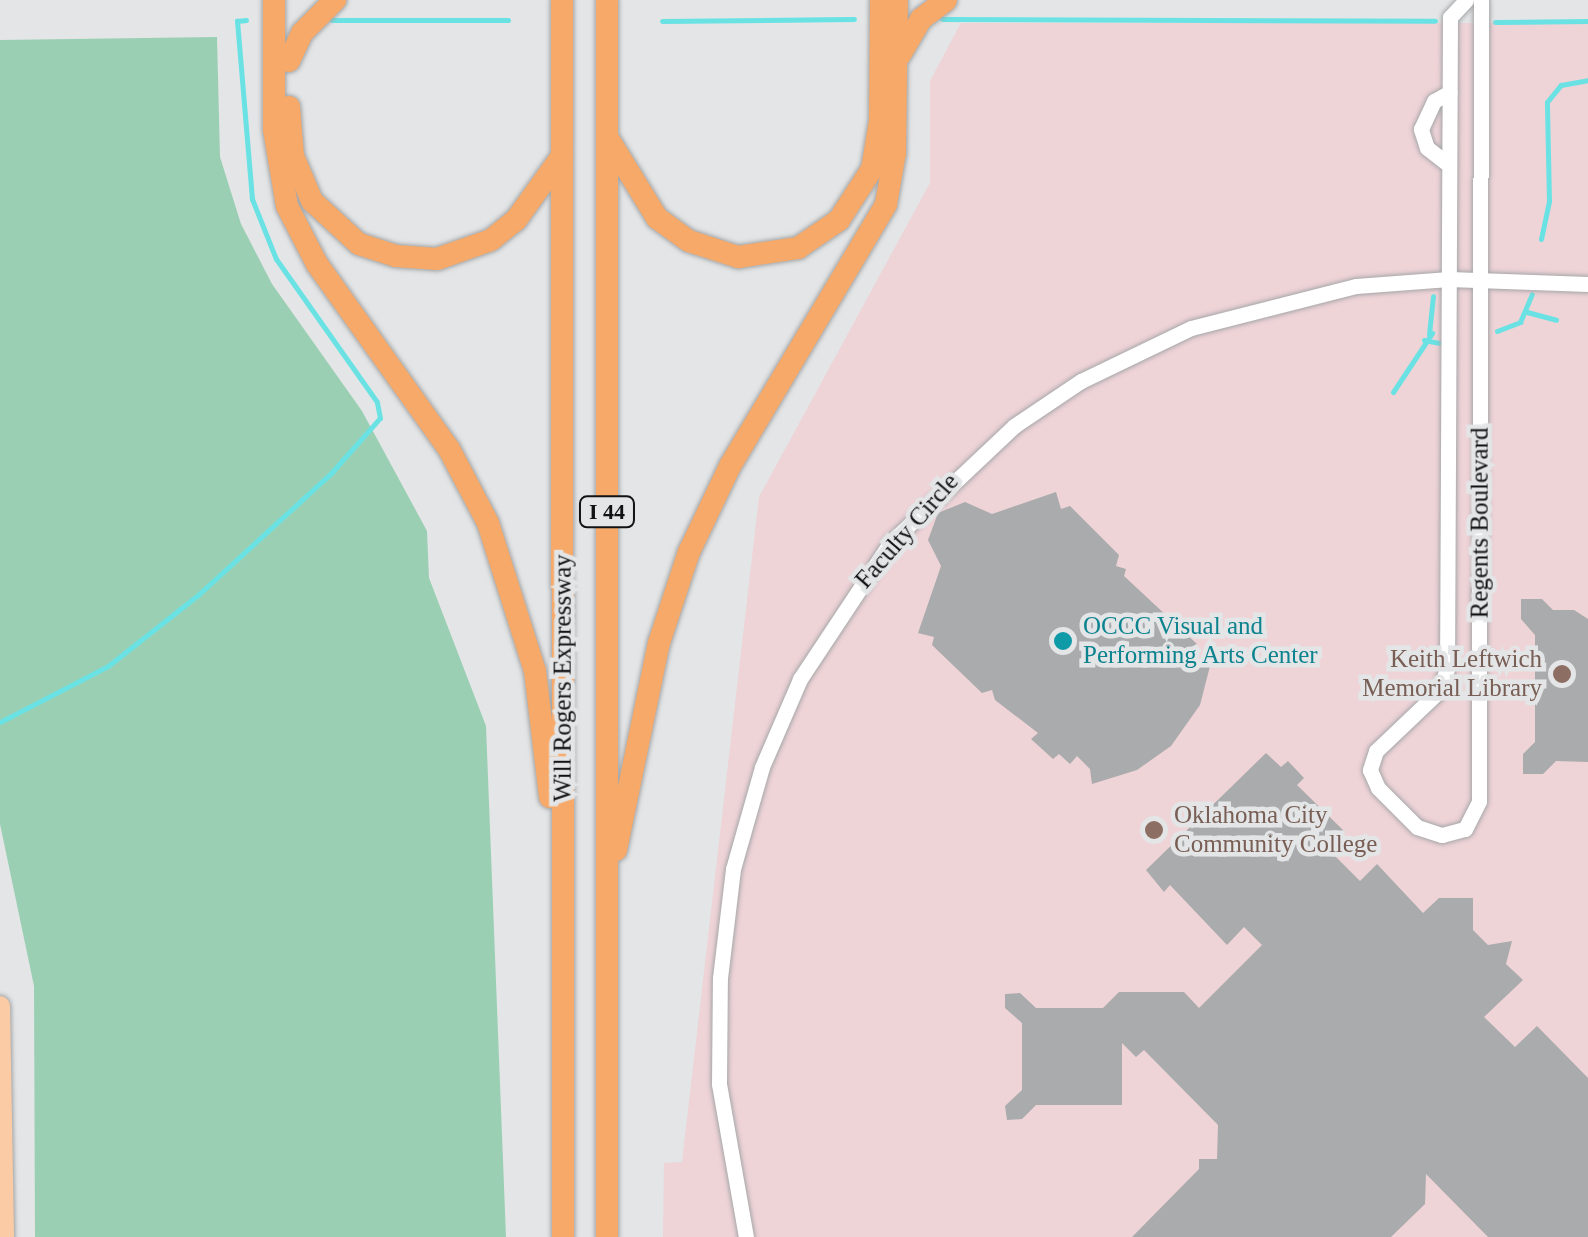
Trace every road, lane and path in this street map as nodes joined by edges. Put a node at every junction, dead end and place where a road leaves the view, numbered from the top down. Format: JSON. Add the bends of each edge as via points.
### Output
{"nodes":[{"id":1,"x":274,"y":0,"type":"edge"},
{"id":2,"x":289,"y":0,"type":"edge"},
{"id":3,"x":334,"y":0,"type":"edge"},
{"id":4,"x":562,"y":0,"type":"edge"},
{"id":5,"x":607,"y":0,"type":"edge"},
{"id":6,"x":880,"y":0,"type":"edge"},
{"id":7,"x":897,"y":0,"type":"edge"},
{"id":8,"x":946,"y":0,"type":"edge"},
{"id":9,"x":1466,"y":0,"type":"edge"},
{"id":10,"x":1481,"y":0,"type":"edge"},
{"id":11,"x":289,"y":61,"type":"junction"},
{"id":12,"x":896,"y":62,"type":"junction"},
{"id":13,"x":1450,"y":92,"type":"junction"},
{"id":14,"x":607,"y":137,"type":"junction"},
{"id":15,"x":1482,"y":148,"type":"junction"},
{"id":16,"x":562,"y":156,"type":"junction"},
{"id":17,"x":1449,"y":157,"type":"junction"},
{"id":18,"x":1448,"y":278,"type":"junction"},
{"id":19,"x":1481,"y":278,"type":"junction"},
{"id":20,"x":1588,"y":284,"type":"edge"},
{"id":21,"x":607,"y":887,"type":"junction"},
{"id":22,"x":563,"y":900,"type":"junction"},
{"id":23,"x":0,"y":1006,"type":"edge"},
{"id":24,"x":4,"y":1237,"type":"edge"},
{"id":25,"x":562,"y":1237,"type":"edge"},
{"id":26,"x":606,"y":1237,"type":"edge"},
{"id":27,"x":746,"y":1237,"type":"edge"}],
"edges":[{"from":1,"to":22,"type":"highway","via":[[274,130],[287,206],[316,264],[449,449],[488,523],[535,671]]},
{"from":2,"to":11,"type":"highway"},
{"from":3,"to":11,"type":"highway","via":[[302,33]]},
{"from":4,"to":16,"type":"highway","name":"Will Rogers Expressway","number":"I 44"},
{"from":5,"to":14,"type":"highway","name":"Will Rogers Expressway","number":"I 44"},
{"from":6,"to":14,"type":"highway","via":[[880,122],[872,169],[839,220],[798,248],[738,258],[673,232],[643,200]]},
{"from":7,"to":12,"type":"highway"},
{"from":8,"to":12,"type":"highway","via":[[921,19]]},
{"from":9,"to":13,"type":"street","name":"Regents Boulevard","via":[[1450,16]]},
{"from":10,"to":15,"type":"street","name":"Regents Boulevard"},
{"from":11,"to":16,"type":"highway","via":[[289,128],[301,179],[327,218],[380,252],[438,258],[491,240],[530,204]]},
{"from":12,"to":21,"type":"highway","via":[[896,154],[886,204],[730,466],[689,552],[659,643]]},
{"from":13,"to":17,"type":"street","name":"Regents Boulevard"},
{"from":13,"to":17,"type":"street","via":[[1434,101],[1421,129],[1426,148]]},
{"from":14,"to":21,"type":"highway","name":"Will Rogers Expressway","number":"I 44"},
{"from":15,"to":17,"type":"street"},
{"from":15,"to":19,"type":"street","name":"Regents Boulevard"},
{"from":16,"to":22,"type":"highway","name":"Will Rogers Expressway","number":"I 44"},
{"from":17,"to":18,"type":"street","name":"Regents Boulevard"},
{"from":18,"to":19,"type":"street","name":"Faculty Circle"},
{"from":18,"to":19,"type":"street","name":"Regents Boulevard","via":[[1445,681],[1376,751],[1370,770],[1378,788],[1417,827],[1442,834],[1465,829],[1479,807]]},
{"from":18,"to":27,"type":"street","name":"Faculty Circle","via":[[1278,301],[1191,328],[1115,363],[981,452],[862,580],[780,722],[734,869],[719,992],[719,1084]]},
{"from":19,"to":20,"type":"street","name":"Faculty Circle"},
{"from":21,"to":26,"type":"highway","name":"Will Rogers Expressway","number":"I 44"},
{"from":22,"to":25,"type":"highway","name":"Will Rogers Expressway","number":"I 44"},
{"from":23,"to":24,"type":"main road"}]}
